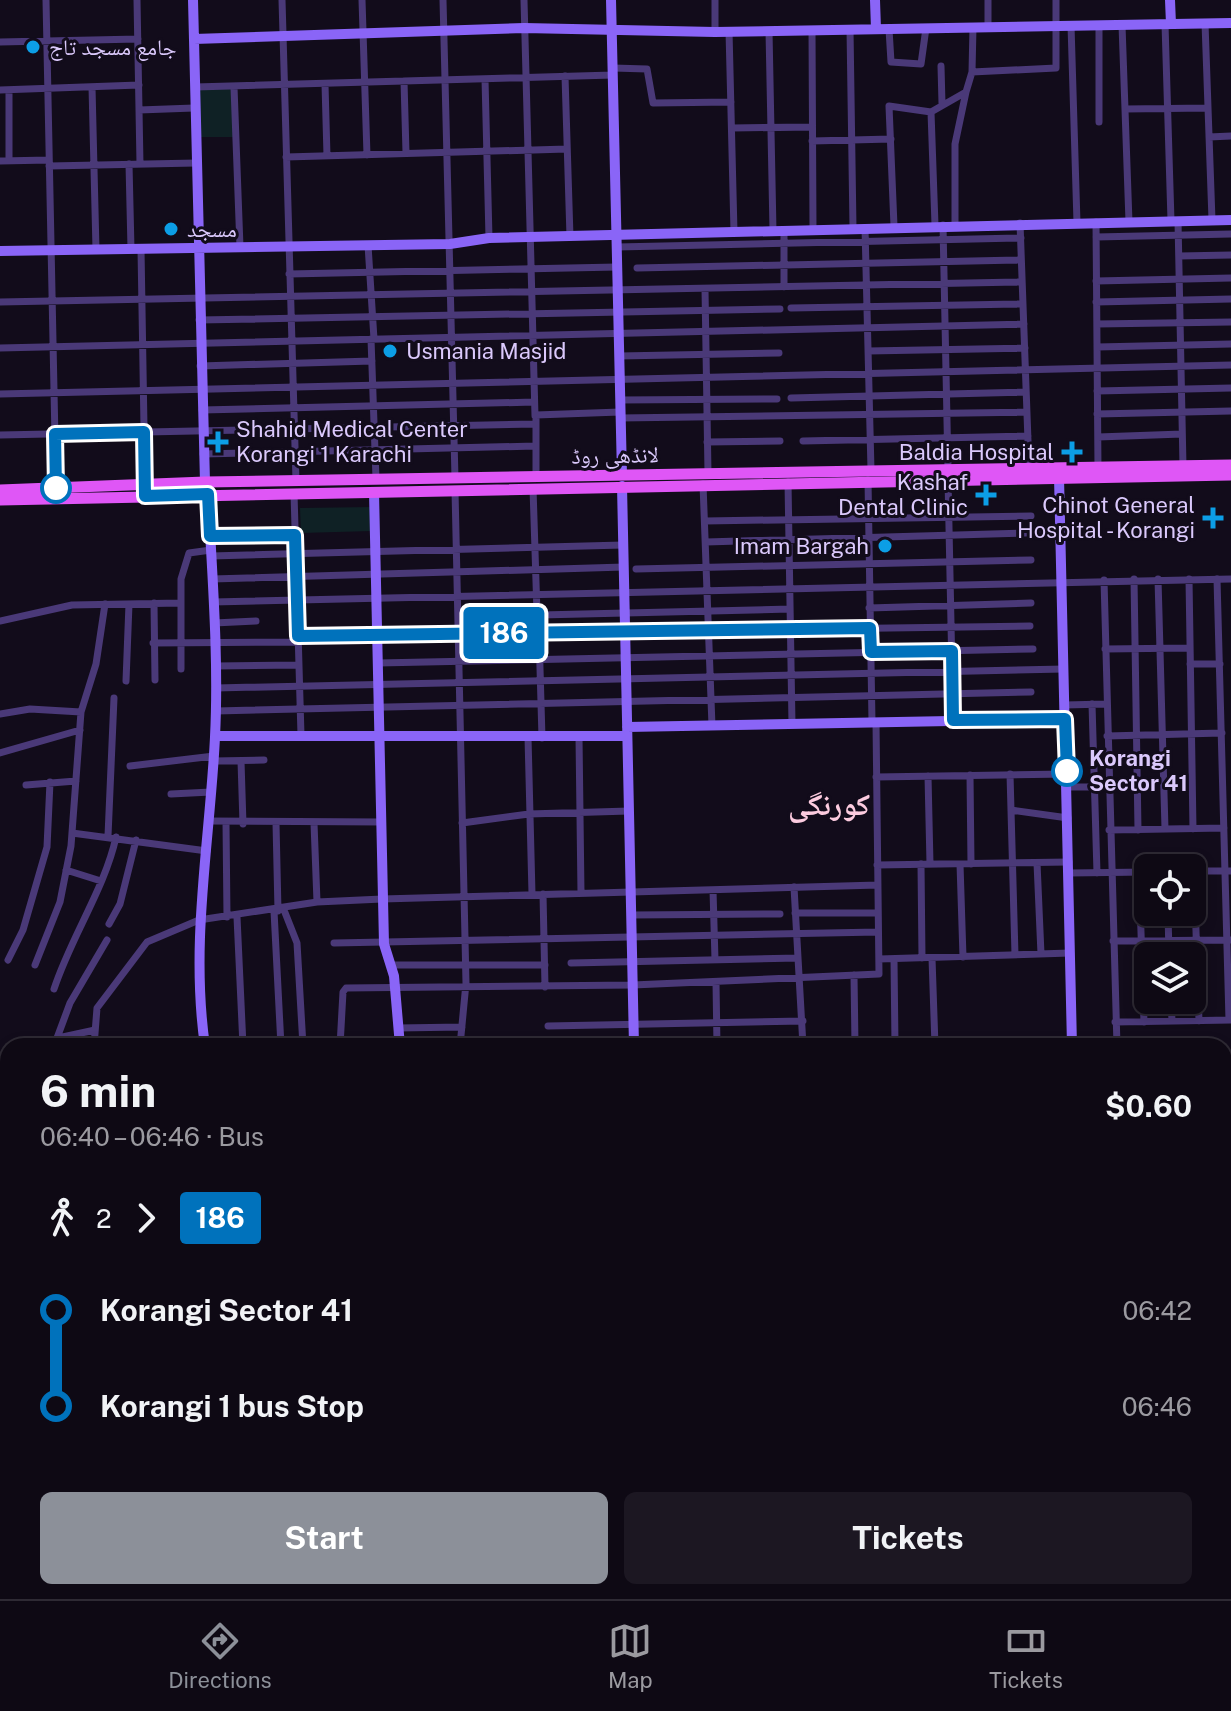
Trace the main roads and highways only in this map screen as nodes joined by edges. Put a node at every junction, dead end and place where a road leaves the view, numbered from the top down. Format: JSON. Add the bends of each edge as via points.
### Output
{"nodes":[{"id":1,"x":1231,"y":465,"type":"edge"},
{"id":2,"x":948,"y":474,"type":"junction"},
{"id":3,"x":869,"y":475,"type":"junction"},
{"id":4,"x":1231,"y":475,"type":"edge"},
{"id":5,"x":706,"y":478,"type":"junction"},
{"id":6,"x":0,"y":490,"type":"edge"},
{"id":7,"x":145,"y":490,"type":"junction"},
{"id":8,"x":0,"y":500,"type":"edge"}],
"edges":[{"from":1,"to":2,"type":"main road","name":"لانڈھی روڈ"},
{"from":2,"to":3,"type":"main road","name":"لانڈھی روڈ"},
{"from":2,"to":4,"type":"main road","name":"لانڈھی روڈ"},
{"from":3,"to":5,"type":"main road","name":"لانڈھی روڈ"},
{"from":3,"to":5,"type":"main road","name":"لانڈھی روڈ","via":[[788,481]]},
{"from":5,"to":7,"type":"main road","name":"لانڈھی روڈ"},
{"from":6,"to":7,"type":"main road","name":"لانڈھی روڈ"},
{"from":7,"to":8,"type":"main road","name":"لانڈھی روڈ"}]}
